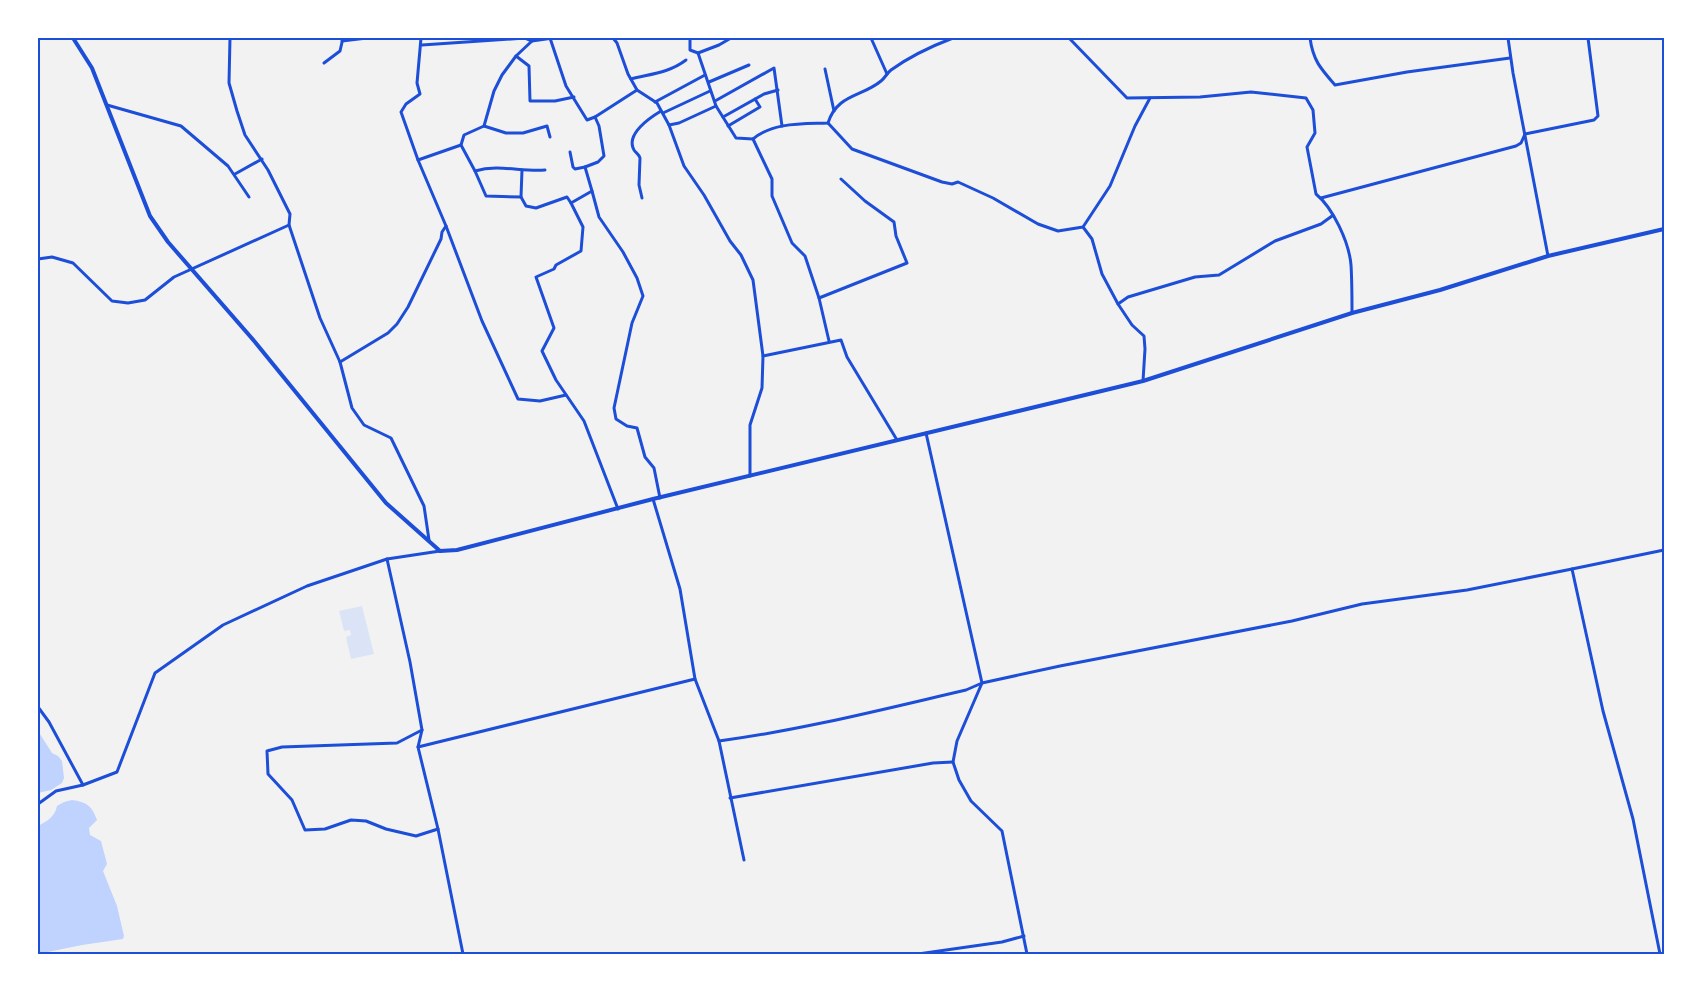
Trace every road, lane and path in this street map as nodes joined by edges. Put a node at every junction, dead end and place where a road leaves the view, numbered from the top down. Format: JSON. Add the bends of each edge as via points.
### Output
{"nodes":[{"id":1,"x":73,"y":38,"type":"edge"},
{"id":2,"x":230,"y":38,"type":"edge"},
{"id":3,"x":367,"y":38,"type":"edge"},
{"id":4,"x":421,"y":38,"type":"edge"},
{"id":5,"x":551,"y":38,"type":"edge"},
{"id":6,"x":613,"y":38,"type":"edge"},
{"id":7,"x":690,"y":38,"type":"edge"},
{"id":8,"x":730,"y":38,"type":"edge"},
{"id":9,"x":871,"y":38,"type":"edge"},
{"id":10,"x":953,"y":38,"type":"edge"},
{"id":11,"x":1069,"y":38,"type":"edge"},
{"id":12,"x":1310,"y":38,"type":"edge"},
{"id":13,"x":1508,"y":38,"type":"edge"},
{"id":14,"x":1588,"y":38,"type":"edge"},
{"id":15,"x":342,"y":39,"type":"edge"},
{"id":16,"x":471,"y":40,"type":"edge"},
{"id":17,"x":532,"y":41,"type":"junction"},
{"id":18,"x":422,"y":45,"type":"junction"},
{"id":19,"x":698,"y":53,"type":"junction"},
{"id":20,"x":516,"y":56,"type":"junction"},
{"id":21,"x":1510,"y":58,"type":"junction"},
{"id":22,"x":686,"y":60,"type":"dead end"},
{"id":23,"x":324,"y":63,"type":"dead end"},
{"id":24,"x":749,"y":65,"type":"dead end"},
{"id":25,"x":825,"y":69,"type":"dead end"},
{"id":26,"x":887,"y":74,"type":"junction"},
{"id":27,"x":705,"y":75,"type":"junction"},
{"id":28,"x":631,"y":79,"type":"junction"},
{"id":29,"x":709,"y":82,"type":"junction"},
{"id":30,"x":637,"y":90,"type":"junction"},
{"id":31,"x":778,"y":90,"type":"junction"},
{"id":32,"x":710,"y":91,"type":"junction"},
{"id":33,"x":574,"y":97,"type":"junction"},
{"id":34,"x":1150,"y":98,"type":"junction"},
{"id":35,"x":755,"y":99,"type":"junction"},
{"id":36,"x":655,"y":102,"type":"junction"},
{"id":37,"x":716,"y":103,"type":"junction"},
{"id":38,"x":107,"y":105,"type":"junction"},
{"id":39,"x":834,"y":111,"type":"junction"},
{"id":40,"x":662,"y":112,"type":"junction"},
{"id":41,"x":594,"y":117,"type":"junction"},
{"id":42,"x":723,"y":117,"type":"junction"},
{"id":43,"x":828,"y":123,"type":"junction"},
{"id":44,"x":669,"y":125,"type":"junction"},
{"id":45,"x":484,"y":126,"type":"junction"},
{"id":46,"x":728,"y":126,"type":"junction"},
{"id":47,"x":782,"y":126,"type":"junction"},
{"id":48,"x":1525,"y":134,"type":"junction"},
{"id":49,"x":550,"y":137,"type":"dead end"},
{"id":50,"x":753,"y":139,"type":"junction"},
{"id":51,"x":460,"y":145,"type":"junction"},
{"id":52,"x":570,"y":152,"type":"dead end"},
{"id":53,"x":262,"y":159,"type":"junction"},
{"id":54,"x":418,"y":160,"type":"junction"},
{"id":55,"x":585,"y":167,"type":"junction"},
{"id":56,"x":522,"y":170,"type":"junction"},
{"id":57,"x":545,"y":170,"type":"dead end"},
{"id":58,"x":475,"y":171,"type":"junction"},
{"id":59,"x":235,"y":174,"type":"junction"},
{"id":60,"x":841,"y":179,"type":"dead end"},
{"id":61,"x":592,"y":191,"type":"junction"},
{"id":62,"x":249,"y":197,"type":"dead end"},
{"id":63,"x":521,"y":197,"type":"junction"},
{"id":64,"x":642,"y":198,"type":"dead end"},
{"id":65,"x":1321,"y":198,"type":"junction"},
{"id":66,"x":571,"y":203,"type":"junction"},
{"id":67,"x":1333,"y":216,"type":"junction"},
{"id":68,"x":290,"y":225,"type":"junction"},
{"id":69,"x":446,"y":226,"type":"junction"},
{"id":70,"x":1083,"y":227,"type":"junction"},
{"id":71,"x":1665,"y":229,"type":"edge"},
{"id":72,"x":1548,"y":256,"type":"junction"},
{"id":73,"x":38,"y":259,"type":"edge"},
{"id":74,"x":190,"y":270,"type":"junction"},
{"id":75,"x":819,"y":298,"type":"junction"},
{"id":76,"x":1118,"y":304,"type":"junction"},
{"id":77,"x":1352,"y":313,"type":"junction"},
{"id":78,"x":829,"y":341,"type":"junction"},
{"id":79,"x":763,"y":356,"type":"junction"},
{"id":80,"x":340,"y":362,"type":"junction"},
{"id":81,"x":1143,"y":381,"type":"junction"},
{"id":82,"x":567,"y":395,"type":"junction"},
{"id":83,"x":926,"y":433,"type":"junction"},
{"id":84,"x":897,"y":440,"type":"junction"},
{"id":85,"x":750,"y":476,"type":"junction"},
{"id":86,"x":660,"y":498,"type":"junction"},
{"id":87,"x":654,"y":499,"type":"junction"},
{"id":88,"x":618,"y":509,"type":"junction"},
{"id":89,"x":429,"y":541,"type":"junction"},
{"id":90,"x":1665,"y":550,"type":"edge"},
{"id":91,"x":440,"y":551,"type":"junction"},
{"id":92,"x":387,"y":559,"type":"junction"},
{"id":93,"x":1572,"y":568,"type":"junction"},
{"id":94,"x":695,"y":679,"type":"junction"},
{"id":95,"x":982,"y":683,"type":"junction"},
{"id":96,"x":38,"y":707,"type":"edge"},
{"id":97,"x":422,"y":730,"type":"junction"},
{"id":98,"x":718,"y":741,"type":"junction"},
{"id":99,"x":418,"y":747,"type":"junction"},
{"id":100,"x":953,"y":762,"type":"junction"},
{"id":101,"x":83,"y":785,"type":"junction"},
{"id":102,"x":730,"y":798,"type":"junction"},
{"id":103,"x":38,"y":804,"type":"edge"},
{"id":104,"x":438,"y":830,"type":"junction"},
{"id":105,"x":744,"y":860,"type":"dead end"},
{"id":106,"x":1024,"y":936,"type":"junction"},
{"id":107,"x":463,"y":954,"type":"edge"},
{"id":108,"x":918,"y":954,"type":"edge"},
{"id":109,"x":1027,"y":954,"type":"edge"},
{"id":110,"x":1660,"y":954,"type":"edge"}],
"edges":[{"from":1,"to":38,"type":"street","via":[[92,68]]},
{"from":2,"to":53,"type":"street","via":[[230,83],[245,135]]},
{"from":3,"to":15,"type":"street"},
{"from":4,"to":18,"type":"street"},
{"from":5,"to":17,"type":"street"},
{"from":5,"to":33,"type":"street","via":[[566,86]]},
{"from":6,"to":28,"type":"street"},
{"from":7,"to":19,"type":"street","via":[[690,50]]},
{"from":8,"to":19,"type":"street"},
{"from":9,"to":26,"type":"street"},
{"from":10,"to":26,"type":"street","via":[[935,44]]},
{"from":11,"to":34,"type":"street","via":[[1127,98]]},
{"from":12,"to":21,"type":"street","via":[[1312,54],[1335,85]]},
{"from":13,"to":21,"type":"street"},
{"from":14,"to":48,"type":"street","via":[[1598,116]]},
{"from":15,"to":23,"type":"street","via":[[340,51]]},
{"from":16,"to":17,"type":"street"},
{"from":16,"to":18,"type":"street"},
{"from":17,"to":20,"type":"street"},
{"from":18,"to":54,"type":"street","via":[[417,83],[420,94],[401,112]]},
{"from":19,"to":27,"type":"street"},
{"from":20,"to":33,"type":"street","via":[[529,66],[530,101]]},
{"from":20,"to":45,"type":"street","via":[[494,91]]},
{"from":21,"to":48,"type":"street"},
{"from":22,"to":28,"type":"street","via":[[667,72]]},
{"from":24,"to":29,"type":"street"},
{"from":25,"to":39,"type":"street"},
{"from":26,"to":39,"type":"street","via":[[871,88],[844,100]]},
{"from":27,"to":29,"type":"street"},
{"from":27,"to":36,"type":"street"},
{"from":28,"to":30,"type":"street"},
{"from":29,"to":32,"type":"street"},
{"from":30,"to":36,"type":"street"},
{"from":30,"to":41,"type":"street"},
{"from":31,"to":35,"type":"street"},
{"from":31,"to":37,"type":"street","via":[[774,68]]},
{"from":31,"to":47,"type":"street"},
{"from":32,"to":37,"type":"street"},
{"from":32,"to":40,"type":"street"},
{"from":33,"to":41,"type":"street","via":[[587,120]]},
{"from":34,"to":65,"type":"street","via":[[1251,92],[1306,98],[1313,110],[1315,133],[1307,147],[1316,194]]},
{"from":34,"to":70,"type":"street","via":[[1110,186]]},
{"from":35,"to":42,"type":"street"},
{"from":35,"to":46,"type":"street","via":[[760,107]]},
{"from":36,"to":40,"type":"street"},
{"from":37,"to":42,"type":"street"},
{"from":37,"to":44,"type":"street"},
{"from":38,"to":59,"type":"street","via":[[181,126]]},
{"from":38,"to":74,"type":"street","via":[[150,216]]},
{"from":39,"to":43,"type":"street"},
{"from":40,"to":44,"type":"street"},
{"from":40,"to":64,"type":"street","via":[[641,126],[634,138],[634,149],[640,158]]},
{"from":41,"to":55,"type":"street","via":[[604,156]]},
{"from":42,"to":46,"type":"street"},
{"from":43,"to":47,"type":"street"},
{"from":43,"to":70,"type":"street","via":[[852,149],[942,182],[958,182],[1058,231]]},
{"from":44,"to":79,"type":"street","via":[[684,166],[753,280]]},
{"from":45,"to":49,"type":"street","via":[[514,133],[547,126]]},
{"from":45,"to":51,"type":"street","via":[[464,135]]},
{"from":46,"to":50,"type":"street","via":[[736,138]]},
{"from":47,"to":50,"type":"street","via":[[762,131]]},
{"from":48,"to":65,"type":"street","via":[[1516,146]]},
{"from":48,"to":72,"type":"street"},
{"from":50,"to":75,"type":"street","via":[[772,179],[776,209],[792,243],[805,256]]},
{"from":51,"to":54,"type":"street"},
{"from":51,"to":58,"type":"street"},
{"from":52,"to":55,"type":"street","via":[[575,169]]},
{"from":53,"to":59,"type":"street"},
{"from":53,"to":68,"type":"street","via":[[290,214]]},
{"from":54,"to":69,"type":"street"},
{"from":55,"to":61,"type":"street"},
{"from":56,"to":57,"type":"street"},
{"from":56,"to":58,"type":"street","via":[[492,167]]},
{"from":56,"to":63,"type":"street"},
{"from":58,"to":63,"type":"street","via":[[486,196]]},
{"from":59,"to":62,"type":"street"},
{"from":60,"to":75,"type":"street","via":[[894,222],[907,263]]},
{"from":61,"to":66,"type":"street"},
{"from":61,"to":86,"type":"street","via":[[598,217],[623,252],[643,296],[632,323],[614,408],[616,419],[637,428],[645,457],[654,468]]},
{"from":63,"to":66,"type":"street","via":[[526,206],[536,208],[567,197]]},
{"from":65,"to":67,"type":"street"},
{"from":66,"to":82,"type":"street","via":[[583,227],[581,251],[536,277],[554,328],[542,351]]},
{"from":67,"to":76,"type":"street","via":[[1275,241],[1220,275],[1195,277],[1128,297]]},
{"from":67,"to":77,"type":"street","via":[[1351,262]]},
{"from":68,"to":74,"type":"street"},
{"from":68,"to":80,"type":"street","via":[[320,318]]},
{"from":69,"to":80,"type":"street","via":[[397,324]]},
{"from":69,"to":82,"type":"street","via":[[482,321],[518,399],[540,401]]},
{"from":70,"to":76,"type":"street","via":[[1092,239],[1102,274]]},
{"from":71,"to":72,"type":"street"},
{"from":72,"to":77,"type":"street"},
{"from":73,"to":74,"type":"street","via":[[52,257],[73,263],[112,301],[128,303],[145,300],[174,277]]},
{"from":74,"to":89,"type":"street","via":[[255,342],[386,502]]},
{"from":75,"to":78,"type":"street"},
{"from":76,"to":81,"type":"street","via":[[1144,336]]},
{"from":77,"to":81,"type":"street"},
{"from":78,"to":79,"type":"street"},
{"from":78,"to":84,"type":"street","via":[[841,340],[847,357]]},
{"from":79,"to":85,"type":"street","via":[[762,388],[750,425]]},
{"from":80,"to":89,"type":"street","via":[[352,408],[364,425],[391,438],[402,458],[424,506]]},
{"from":81,"to":83,"type":"street"},
{"from":82,"to":88,"type":"street","via":[[584,421]]},
{"from":83,"to":84,"type":"street"},
{"from":83,"to":95,"type":"street"},
{"from":84,"to":85,"type":"street"},
{"from":85,"to":86,"type":"street"},
{"from":86,"to":87,"type":"street"},
{"from":87,"to":88,"type":"street"},
{"from":87,"to":94,"type":"street","via":[[680,589]]},
{"from":88,"to":91,"type":"street"},
{"from":89,"to":91,"type":"street"},
{"from":90,"to":93,"type":"street"},
{"from":91,"to":92,"type":"street"},
{"from":92,"to":97,"type":"street"},
{"from":92,"to":101,"type":"street","via":[[307,586],[223,625],[155,673],[117,772]]},
{"from":93,"to":95,"type":"street","via":[[1467,590],[1362,604]]},
{"from":93,"to":110,"type":"street","via":[[1633,819]]},
{"from":94,"to":98,"type":"street"},
{"from":94,"to":99,"type":"street"},
{"from":95,"to":98,"type":"street","via":[[826,722]]},
{"from":95,"to":100,"type":"street","via":[[957,741]]},
{"from":96,"to":101,"type":"street"},
{"from":97,"to":99,"type":"street"},
{"from":97,"to":104,"type":"street","via":[[397,743],[282,747],[267,751],[268,774],[292,800],[305,830],[325,829],[351,820],[416,836]]},
{"from":98,"to":102,"type":"street"},
{"from":99,"to":104,"type":"street"},
{"from":100,"to":102,"type":"street"},
{"from":100,"to":106,"type":"street","via":[[971,801],[1002,831]]},
{"from":101,"to":103,"type":"street","via":[[56,791]]},
{"from":102,"to":105,"type":"street"},
{"from":104,"to":107,"type":"street"},
{"from":106,"to":108,"type":"street"},
{"from":106,"to":109,"type":"street"}]}
